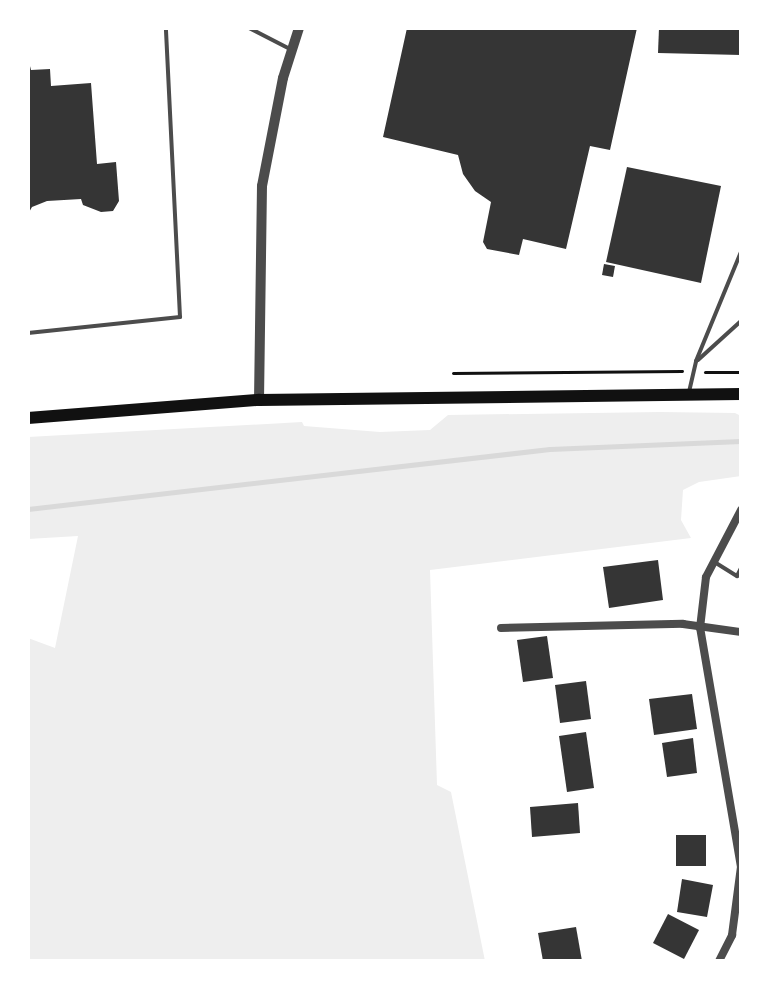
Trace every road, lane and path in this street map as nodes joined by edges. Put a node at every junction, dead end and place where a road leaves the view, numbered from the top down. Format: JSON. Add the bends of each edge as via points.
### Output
{"nodes":[{"id":1,"x":166,"y":28,"type":"edge"},
{"id":2,"x":249,"y":28,"type":"edge"},
{"id":3,"x":299,"y":28,"type":"edge"},
{"id":4,"x":291,"y":50,"type":"junction"},
{"id":5,"x":741,"y":252,"type":"edge"},
{"id":6,"x":741,"y":321,"type":"edge"},
{"id":7,"x":28,"y":333,"type":"edge"},
{"id":8,"x":696,"y":361,"type":"junction"},
{"id":9,"x":669,"y":371,"type":"dead end"},
{"id":10,"x":709,"y":372,"type":"dead end"},
{"id":11,"x":741,"y":372,"type":"edge"},
{"id":12,"x":453,"y":373,"type":"dead end"},
{"id":13,"x":688,"y":394,"type":"junction"},
{"id":14,"x":741,"y":394,"type":"edge"},
{"id":15,"x":259,"y":400,"type":"junction"},
{"id":16,"x":28,"y":418,"type":"edge"},
{"id":17,"x":741,"y":510,"type":"edge"},
{"id":18,"x":713,"y":561,"type":"junction"},
{"id":19,"x":741,"y":568,"type":"edge"},
{"id":20,"x":501,"y":628,"type":"dead end"},
{"id":21,"x":700,"y":628,"type":"junction"},
{"id":22,"x":741,"y":632,"type":"edge"},
{"id":23,"x":741,"y":867,"type":"edge"},
{"id":24,"x":719,"y":961,"type":"edge"}],
"edges":[{"from":1,"to":7,"type":"lane","via":[[180,317]]},
{"from":2,"to":4,"type":"lane"},
{"from":3,"to":4,"type":"street"},
{"from":4,"to":15,"type":"street","via":[[262,186]]},
{"from":5,"to":8,"type":"lane"},
{"from":6,"to":8,"type":"lane"},
{"from":8,"to":13,"type":"lane"},
{"from":9,"to":12,"type":"path"},
{"from":10,"to":11,"type":"path"},
{"from":13,"to":14,"type":"main road"},
{"from":13,"to":15,"type":"main road"},
{"from":15,"to":16,"type":"main road"},
{"from":17,"to":18,"type":"street"},
{"from":18,"to":19,"type":"lane","via":[[737,576]]},
{"from":18,"to":21,"type":"street"},
{"from":20,"to":21,"type":"street"},
{"from":21,"to":22,"type":"street"},
{"from":21,"to":23,"type":"street"},
{"from":23,"to":24,"type":"street","via":[[732,935]]}]}
